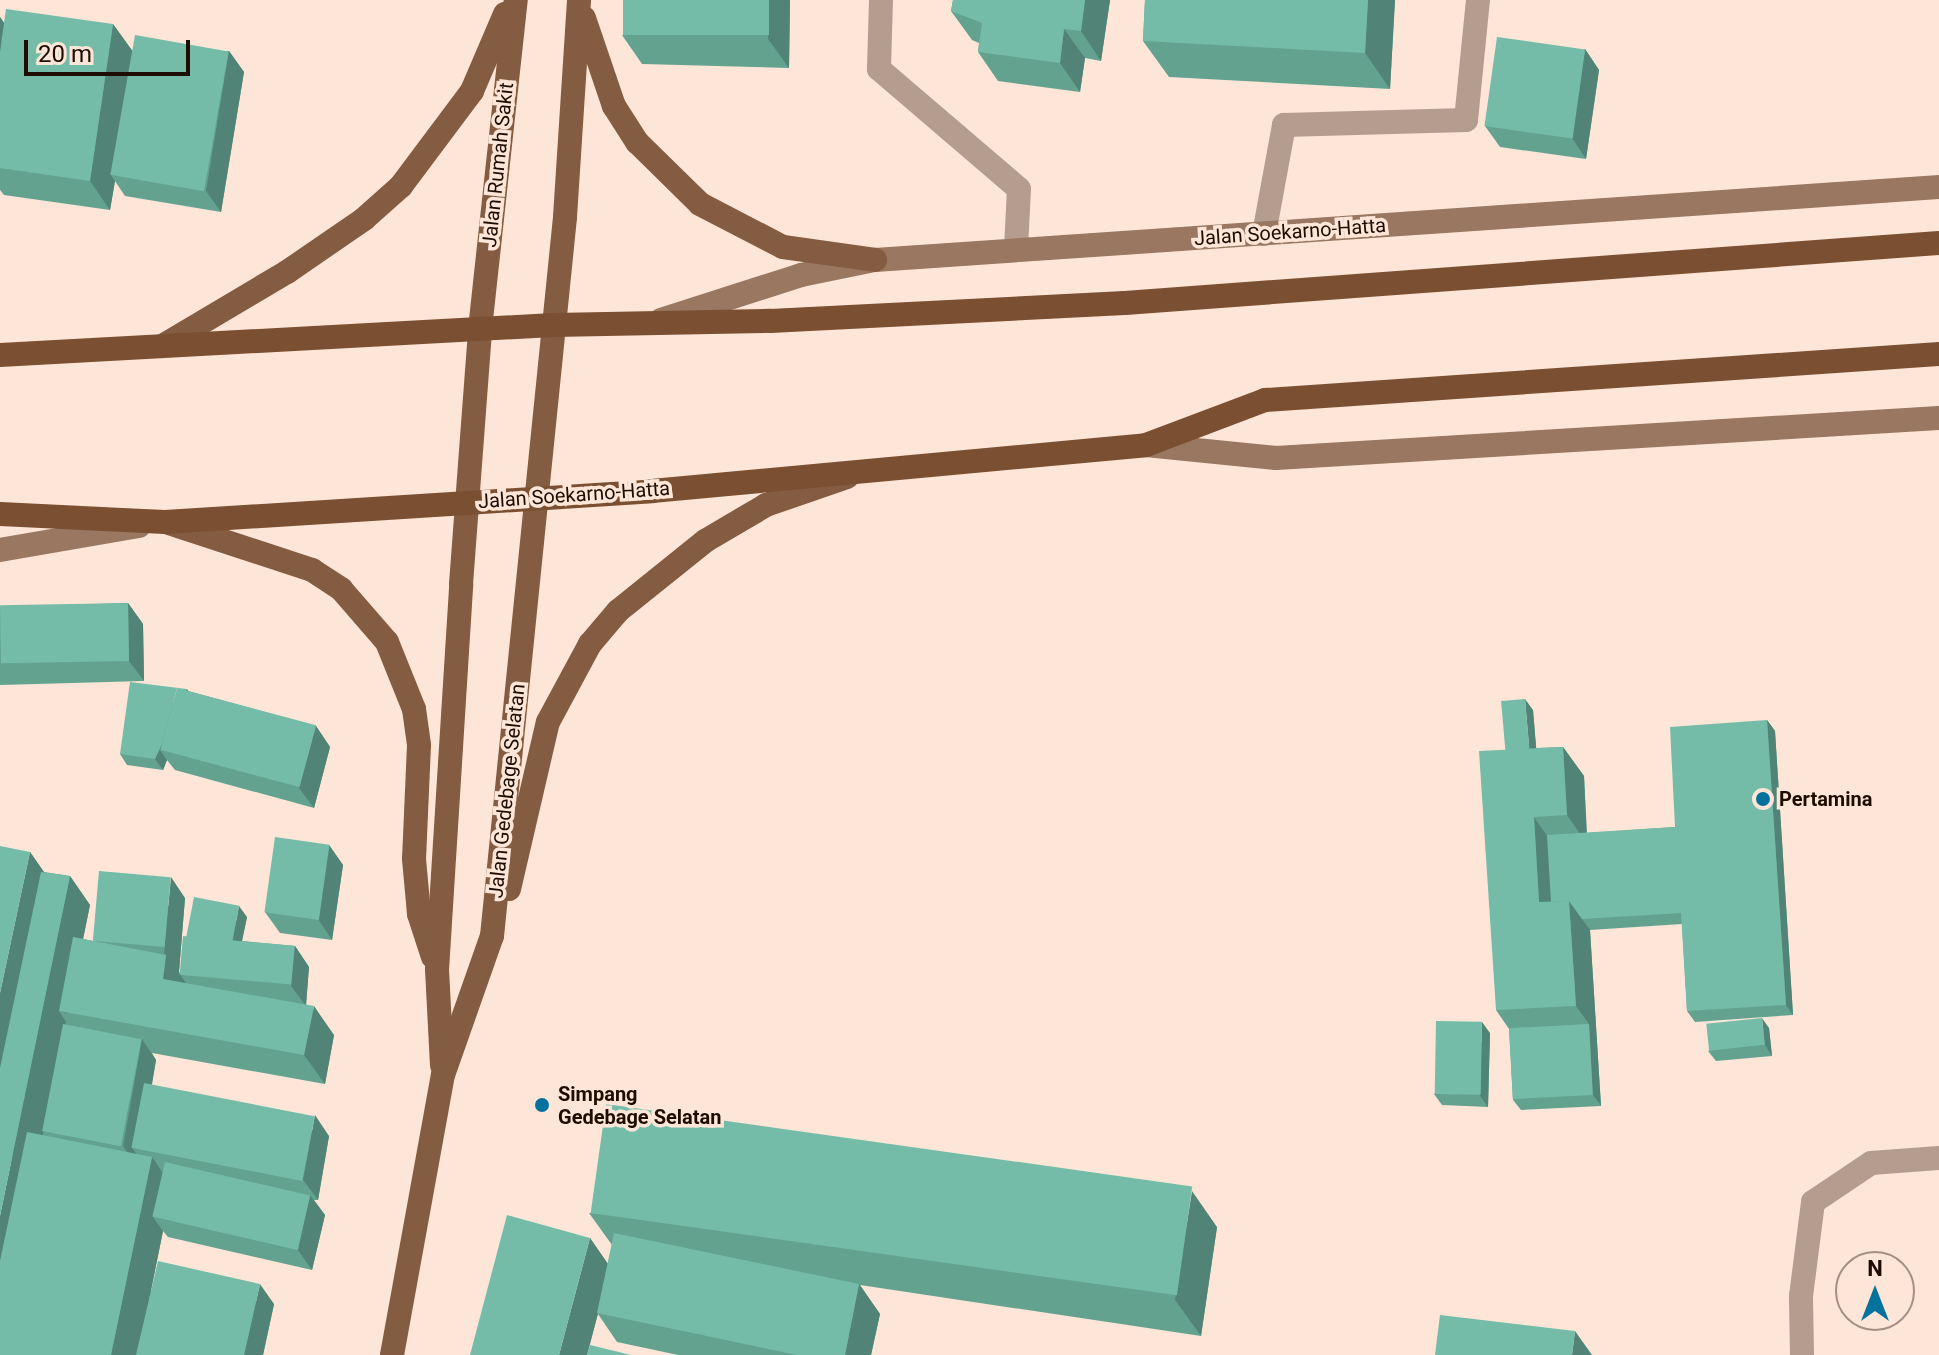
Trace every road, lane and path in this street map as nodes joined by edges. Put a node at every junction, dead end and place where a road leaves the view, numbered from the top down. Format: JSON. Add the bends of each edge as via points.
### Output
{"nodes":[{"id":1,"x":509,"y":0,"type":"edge"},
{"id":2,"x":516,"y":0,"type":"edge"},
{"id":3,"x":580,"y":0,"type":"edge"},
{"id":4,"x":881,"y":0,"type":"edge"},
{"id":5,"x":1478,"y":0,"type":"edge"},
{"id":6,"x":1939,"y":187,"type":"edge"},
{"id":7,"x":1264,"y":234,"type":"junction"},
{"id":8,"x":1939,"y":243,"type":"edge"},
{"id":9,"x":1016,"y":249,"type":"junction"},
{"id":10,"x":875,"y":260,"type":"junction"},
{"id":11,"x":649,"y":324,"type":"junction"},
{"id":12,"x":553,"y":325,"type":"junction"},
{"id":13,"x":480,"y":329,"type":"junction"},
{"id":14,"x":164,"y":345,"type":"junction"},
{"id":15,"x":1939,"y":354,"type":"edge"},
{"id":16,"x":0,"y":355,"type":"edge"},
{"id":17,"x":1939,"y":418,"type":"edge"},
{"id":18,"x":1146,"y":445,"type":"junction"},
{"id":19,"x":864,"y":470,"type":"junction"},
{"id":20,"x":535,"y":499,"type":"junction"},
{"id":21,"x":467,"y":503,"type":"junction"},
{"id":22,"x":0,"y":514,"type":"edge"},
{"id":23,"x":165,"y":522,"type":"junction"},
{"id":24,"x":0,"y":550,"type":"edge"},
{"id":25,"x":492,"y":936,"type":"junction"},
{"id":26,"x":437,"y":970,"type":"junction"},
{"id":27,"x":443,"y":1075,"type":"junction"},
{"id":28,"x":1939,"y":1158,"type":"edge"},
{"id":29,"x":392,"y":1355,"type":"edge"},
{"id":30,"x":1802,"y":1355,"type":"edge"}],
"edges":[{"from":1,"to":14,"type":"main road","via":[[472,91],[401,186],[364,219],[287,272]]},
{"from":2,"to":13,"type":"main road","name":"Jalan Rumah Sakit"},
{"from":3,"to":10,"type":"main road","via":[[597,67],[614,106],[665,174],[700,204],[783,247]]},
{"from":3,"to":12,"type":"main road"},
{"from":4,"to":9,"type":"lane","via":[[879,69],[1019,189]]},
{"from":5,"to":7,"type":"lane","via":[[1466,120],[1284,125]]},
{"from":6,"to":7,"type":"main road","name":"Jalan Soekarno-Hatta"},
{"from":7,"to":9,"type":"main road","name":"Jalan Soekarno-Hatta"},
{"from":8,"to":11,"type":"highway","name":"Jalan Soekarno-Hatta","via":[[1125,303]]},
{"from":9,"to":10,"type":"main road","name":"Jalan Soekarno-Hatta"},
{"from":10,"to":11,"type":"main road","name":"Jalan Soekarno-Hatta","via":[[801,275]]},
{"from":11,"to":12,"type":"highway","name":"Jalan Soekarno-Hatta"},
{"from":12,"to":13,"type":"highway","name":"Jalan Soekarno-Hatta"},
{"from":12,"to":20,"type":"main road","name":"Jalan Gedebage Selatan"},
{"from":13,"to":14,"type":"highway","name":"Jalan Soekarno-Hatta"},
{"from":13,"to":21,"type":"main road","name":"Jalan Rumah Sakit"},
{"from":14,"to":16,"type":"highway","name":"Jalan Soekarno-Hatta"},
{"from":15,"to":18,"type":"highway","name":"Jalan Soekarno-Hatta","via":[[1265,400]]},
{"from":17,"to":18,"type":"main road","name":"Jalan Soekarno-Hatta","via":[[1276,458]]},
{"from":18,"to":19,"type":"highway","name":"Jalan Soekarno-Hatta"},
{"from":19,"to":20,"type":"highway","name":"Jalan Soekarno-Hatta"},
{"from":19,"to":25,"type":"main road","via":[[766,505],[705,541],[618,611],[590,644],[548,722],[513,880]]},
{"from":20,"to":21,"type":"highway","name":"Jalan Soekarno-Hatta"},
{"from":20,"to":25,"type":"main road","name":"Jalan Gedebage Selatan"},
{"from":21,"to":23,"type":"highway","name":"Jalan Soekarno-Hatta"},
{"from":21,"to":26,"type":"main road","name":"Jalan Gedebage Selatan"},
{"from":22,"to":23,"type":"highway","name":"Jalan Soekarno-Hatta"},
{"from":23,"to":24,"type":"main road"},
{"from":23,"to":26,"type":"main road","via":[[312,570],[341,589],[387,642],[414,709],[419,914]]},
{"from":25,"to":27,"type":"main road","name":"Jalan Gedebage Selatan"},
{"from":26,"to":27,"type":"main road","name":"Jalan Gedebage Selatan"},
{"from":27,"to":29,"type":"main road","name":"Jalan Gedebage Selatan"},
{"from":28,"to":30,"type":"lane","via":[[1871,1163],[1813,1202],[1801,1296]]}]}
